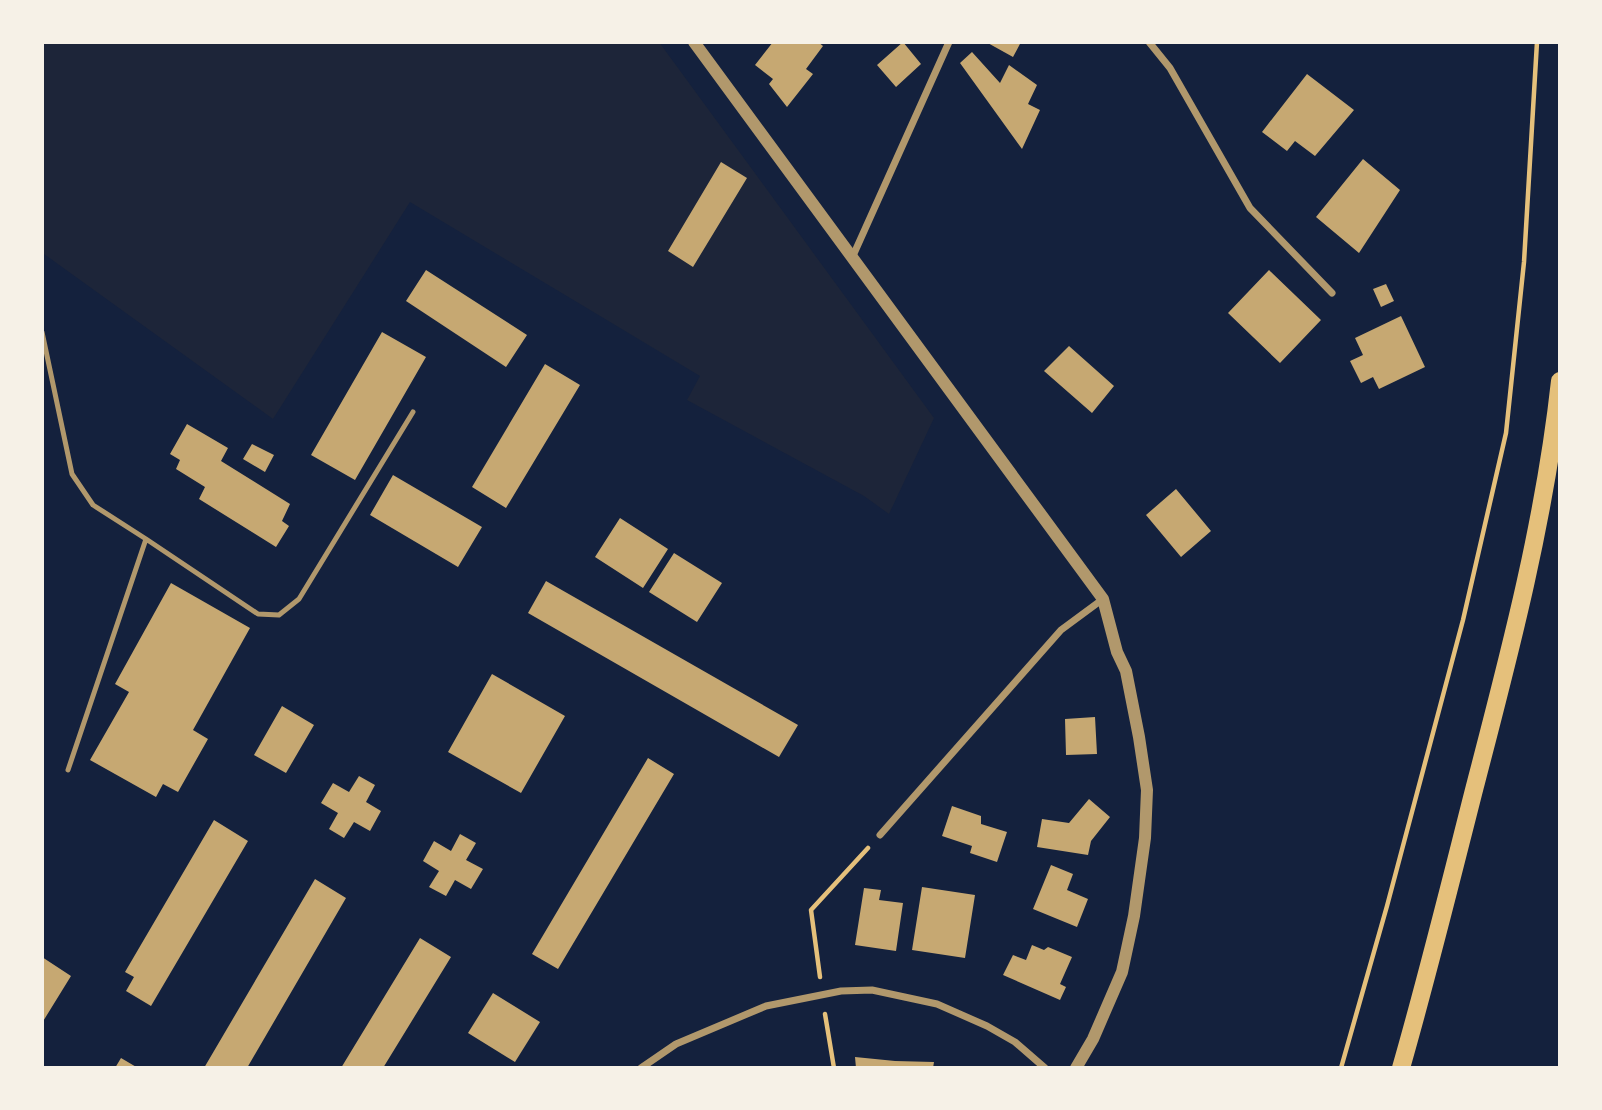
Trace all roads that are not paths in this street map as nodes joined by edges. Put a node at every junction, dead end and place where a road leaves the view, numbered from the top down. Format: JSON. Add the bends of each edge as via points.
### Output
{"nodes":[{"id":1,"x":694,"y":42,"type":"edge"},
{"id":2,"x":949,"y":42,"type":"edge"},
{"id":3,"x":1149,"y":42,"type":"edge"},
{"id":4,"x":852,"y":258,"type":"junction"},
{"id":5,"x":1332,"y":293,"type":"dead end"},
{"id":6,"x":42,"y":332,"type":"edge"},
{"id":7,"x":1560,"y":381,"type":"edge"},
{"id":8,"x":413,"y":412,"type":"dead end"},
{"id":9,"x":146,"y":539,"type":"junction"},
{"id":10,"x":1103,"y":600,"type":"junction"},
{"id":11,"x":68,"y":770,"type":"dead end"},
{"id":12,"x":880,"y":835,"type":"road end"},
{"id":13,"x":641,"y":1068,"type":"edge"},
{"id":14,"x":1045,"y":1068,"type":"edge"},
{"id":15,"x":1076,"y":1068,"type":"edge"},
{"id":16,"x":1401,"y":1068,"type":"edge"}],
"edges":[{"from":1,"to":4,"type":"street"},
{"from":2,"to":4,"type":"street"},
{"from":3,"to":5,"type":"street","via":[[1170,68],[1250,208]]},
{"from":4,"to":10,"type":"street"},
{"from":6,"to":9,"type":"lane","via":[[72,474],[93,505]]},
{"from":7,"to":16,"type":"main road","via":[[1553,449],[1500,694]]},
{"from":8,"to":9,"type":"lane","via":[[299,599],[279,615],[258,614]]},
{"from":9,"to":11,"type":"lane"},
{"from":10,"to":12,"type":"street","via":[[1061,630]]},
{"from":10,"to":15,"type":"street","via":[[1126,671],[1139,737],[1147,790],[1145,838],[1122,972]]},
{"from":13,"to":14,"type":"street","via":[[676,1044],[766,1006],[841,991],[872,990],[937,1004],[987,1026],[1016,1042]]}]}
